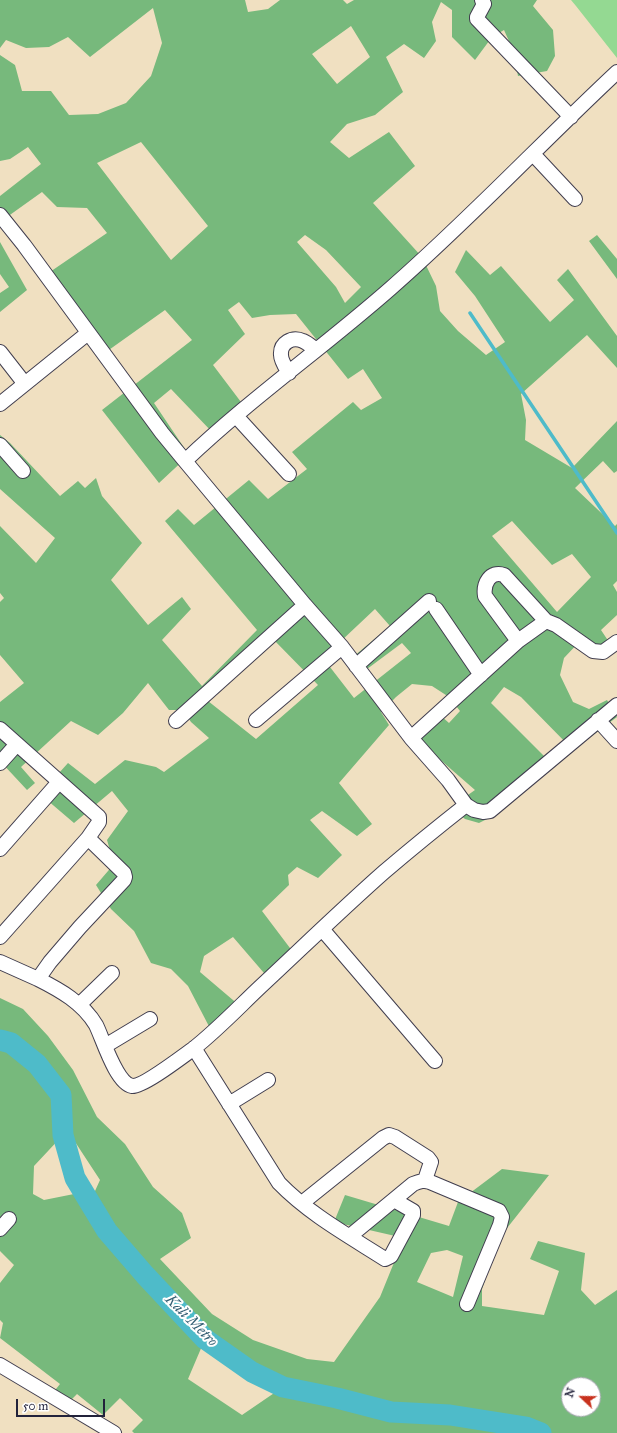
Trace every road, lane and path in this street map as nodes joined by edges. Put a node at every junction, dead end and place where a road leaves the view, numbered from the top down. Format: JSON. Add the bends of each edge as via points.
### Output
{"nodes":[{"id":1,"x":482,"y":0,"type":"edge"},
{"id":2,"x":617,"y":72,"type":"edge"},
{"id":3,"x":571,"y":117,"type":"junction"},
{"id":4,"x":533,"y":154,"type":"junction"},
{"id":5,"x":575,"y":199,"type":"dead end"},
{"id":6,"x":0,"y":215,"type":"edge"},
{"id":7,"x":88,"y":333,"type":"junction"},
{"id":8,"x":316,"y":350,"type":"junction"},
{"id":9,"x":0,"y":352,"type":"edge"},
{"id":10,"x":289,"y":373,"type":"junction"},
{"id":11,"x":26,"y":384,"type":"junction"},
{"id":12,"x":0,"y":404,"type":"edge"},
{"id":13,"x":236,"y":416,"type":"junction"},
{"id":14,"x":0,"y":445,"type":"edge"},
{"id":15,"x":185,"y":461,"type":"junction"},
{"id":16,"x":23,"y":471,"type":"dead end"},
{"id":17,"x":289,"y":474,"type":"dead end"},
{"id":18,"x":304,"y":605,"type":"junction"},
{"id":19,"x":546,"y":621,"type":"junction"},
{"id":20,"x":518,"y":641,"type":"junction"},
{"id":21,"x":617,"y":642,"type":"edge"},
{"id":22,"x":342,"y":648,"type":"junction"},
{"id":23,"x":356,"y":666,"type":"junction"},
{"id":24,"x":481,"y":675,"type":"junction"},
{"id":25,"x":617,"y":705,"type":"edge"},
{"id":26,"x":256,"y":720,"type":"dead end"},
{"id":27,"x":598,"y":720,"type":"junction"},
{"id":28,"x":176,"y":721,"type":"dead end"},
{"id":29,"x":0,"y":729,"type":"edge"},
{"id":30,"x":411,"y":738,"type":"junction"},
{"id":31,"x":617,"y":741,"type":"edge"},
{"id":32,"x":17,"y":744,"type":"junction"},
{"id":33,"x":0,"y":763,"type":"edge"},
{"id":34,"x":59,"y":782,"type":"junction"},
{"id":35,"x":466,"y":805,"type":"junction"},
{"id":36,"x":88,"y":838,"type":"junction"},
{"id":37,"x":0,"y":849,"type":"edge"},
{"id":38,"x":322,"y":929,"type":"junction"},
{"id":39,"x":0,"y":937,"type":"edge"},
{"id":40,"x":0,"y":962,"type":"edge"},
{"id":41,"x":112,"y":973,"type":"dead end"},
{"id":42,"x":38,"y":979,"type":"junction"},
{"id":43,"x":79,"y":1005,"type":"junction"},
{"id":44,"x":150,"y":1019,"type":"dead end"},
{"id":45,"x":105,"y":1046,"type":"junction"},
{"id":46,"x":194,"y":1048,"type":"junction"},
{"id":47,"x":435,"y":1062,"type":"dead end"},
{"id":48,"x":268,"y":1080,"type":"dead end"},
{"id":49,"x":229,"y":1104,"type":"junction"},
{"id":50,"x":425,"y":1180,"type":"junction"},
{"id":51,"x":394,"y":1200,"type":"junction"},
{"id":52,"x":302,"y":1203,"type":"junction"},
{"id":53,"x":350,"y":1236,"type":"junction"},
{"id":54,"x":467,"y":1304,"type":"dead end"},
{"id":55,"x":0,"y":1365,"type":"edge"},
{"id":56,"x":108,"y":1432,"type":"edge"}],
"edges":[{"from":1,"to":3,"type":"street","via":[[484,4],[476,18]]},
{"from":2,"to":3,"type":"street"},
{"from":3,"to":4,"type":"street"},
{"from":4,"to":5,"type":"street"},
{"from":4,"to":8,"type":"street","via":[[437,247]]},
{"from":6,"to":7,"type":"street"},
{"from":7,"to":11,"type":"street"},
{"from":7,"to":15,"type":"street"},
{"from":8,"to":10,"type":"street"},
{"from":8,"to":10,"type":"street","via":[[297,339],[285,344],[281,356]]},
{"from":9,"to":11,"type":"street"},
{"from":10,"to":13,"type":"street"},
{"from":11,"to":12,"type":"street"},
{"from":13,"to":15,"type":"street"},
{"from":13,"to":17,"type":"street"},
{"from":14,"to":16,"type":"street"},
{"from":15,"to":18,"type":"street"},
{"from":18,"to":22,"type":"street"},
{"from":18,"to":28,"type":"street"},
{"from":19,"to":20,"type":"street"},
{"from":19,"to":20,"type":"street","via":[[504,575],[492,575],[484,590],[485,596]]},
{"from":19,"to":21,"type":"street","via":[[556,625],[593,651],[603,652]]},
{"from":20,"to":24,"type":"street"},
{"from":22,"to":23,"type":"street"},
{"from":22,"to":26,"type":"street"},
{"from":23,"to":24,"type":"street","via":[[433,605]]},
{"from":23,"to":30,"type":"street"},
{"from":24,"to":30,"type":"street"},
{"from":25,"to":27,"type":"street"},
{"from":27,"to":31,"type":"street"},
{"from":27,"to":35,"type":"street","via":[[490,811],[474,810]]},
{"from":29,"to":32,"type":"street"},
{"from":30,"to":35,"type":"street"},
{"from":32,"to":33,"type":"street"},
{"from":32,"to":34,"type":"street"},
{"from":34,"to":36,"type":"street","via":[[99,817],[99,822]]},
{"from":34,"to":37,"type":"street"},
{"from":35,"to":38,"type":"street","via":[[421,841]]},
{"from":36,"to":39,"type":"street"},
{"from":36,"to":42,"type":"street","via":[[124,872],[124,880],[50,962]]},
{"from":38,"to":46,"type":"street"},
{"from":38,"to":47,"type":"street"},
{"from":40,"to":42,"type":"street"},
{"from":41,"to":43,"type":"street"},
{"from":42,"to":43,"type":"street"},
{"from":43,"to":45,"type":"street","via":[[96,1025]]},
{"from":44,"to":45,"type":"street"},
{"from":45,"to":46,"type":"street","via":[[117,1074],[132,1086],[145,1083]]},
{"from":46,"to":49,"type":"street"},
{"from":48,"to":49,"type":"street"},
{"from":49,"to":52,"type":"street","via":[[279,1183]]},
{"from":50,"to":51,"type":"street","via":[[414,1184]]},
{"from":50,"to":52,"type":"street","via":[[431,1166],[428,1158],[389,1135]]},
{"from":50,"to":54,"type":"street","via":[[501,1214],[500,1225]]},
{"from":51,"to":53,"type":"street"},
{"from":51,"to":53,"type":"street","via":[[413,1211],[413,1215],[388,1259]]},
{"from":52,"to":53,"type":"street"},
{"from":55,"to":56,"type":"street"}]}
